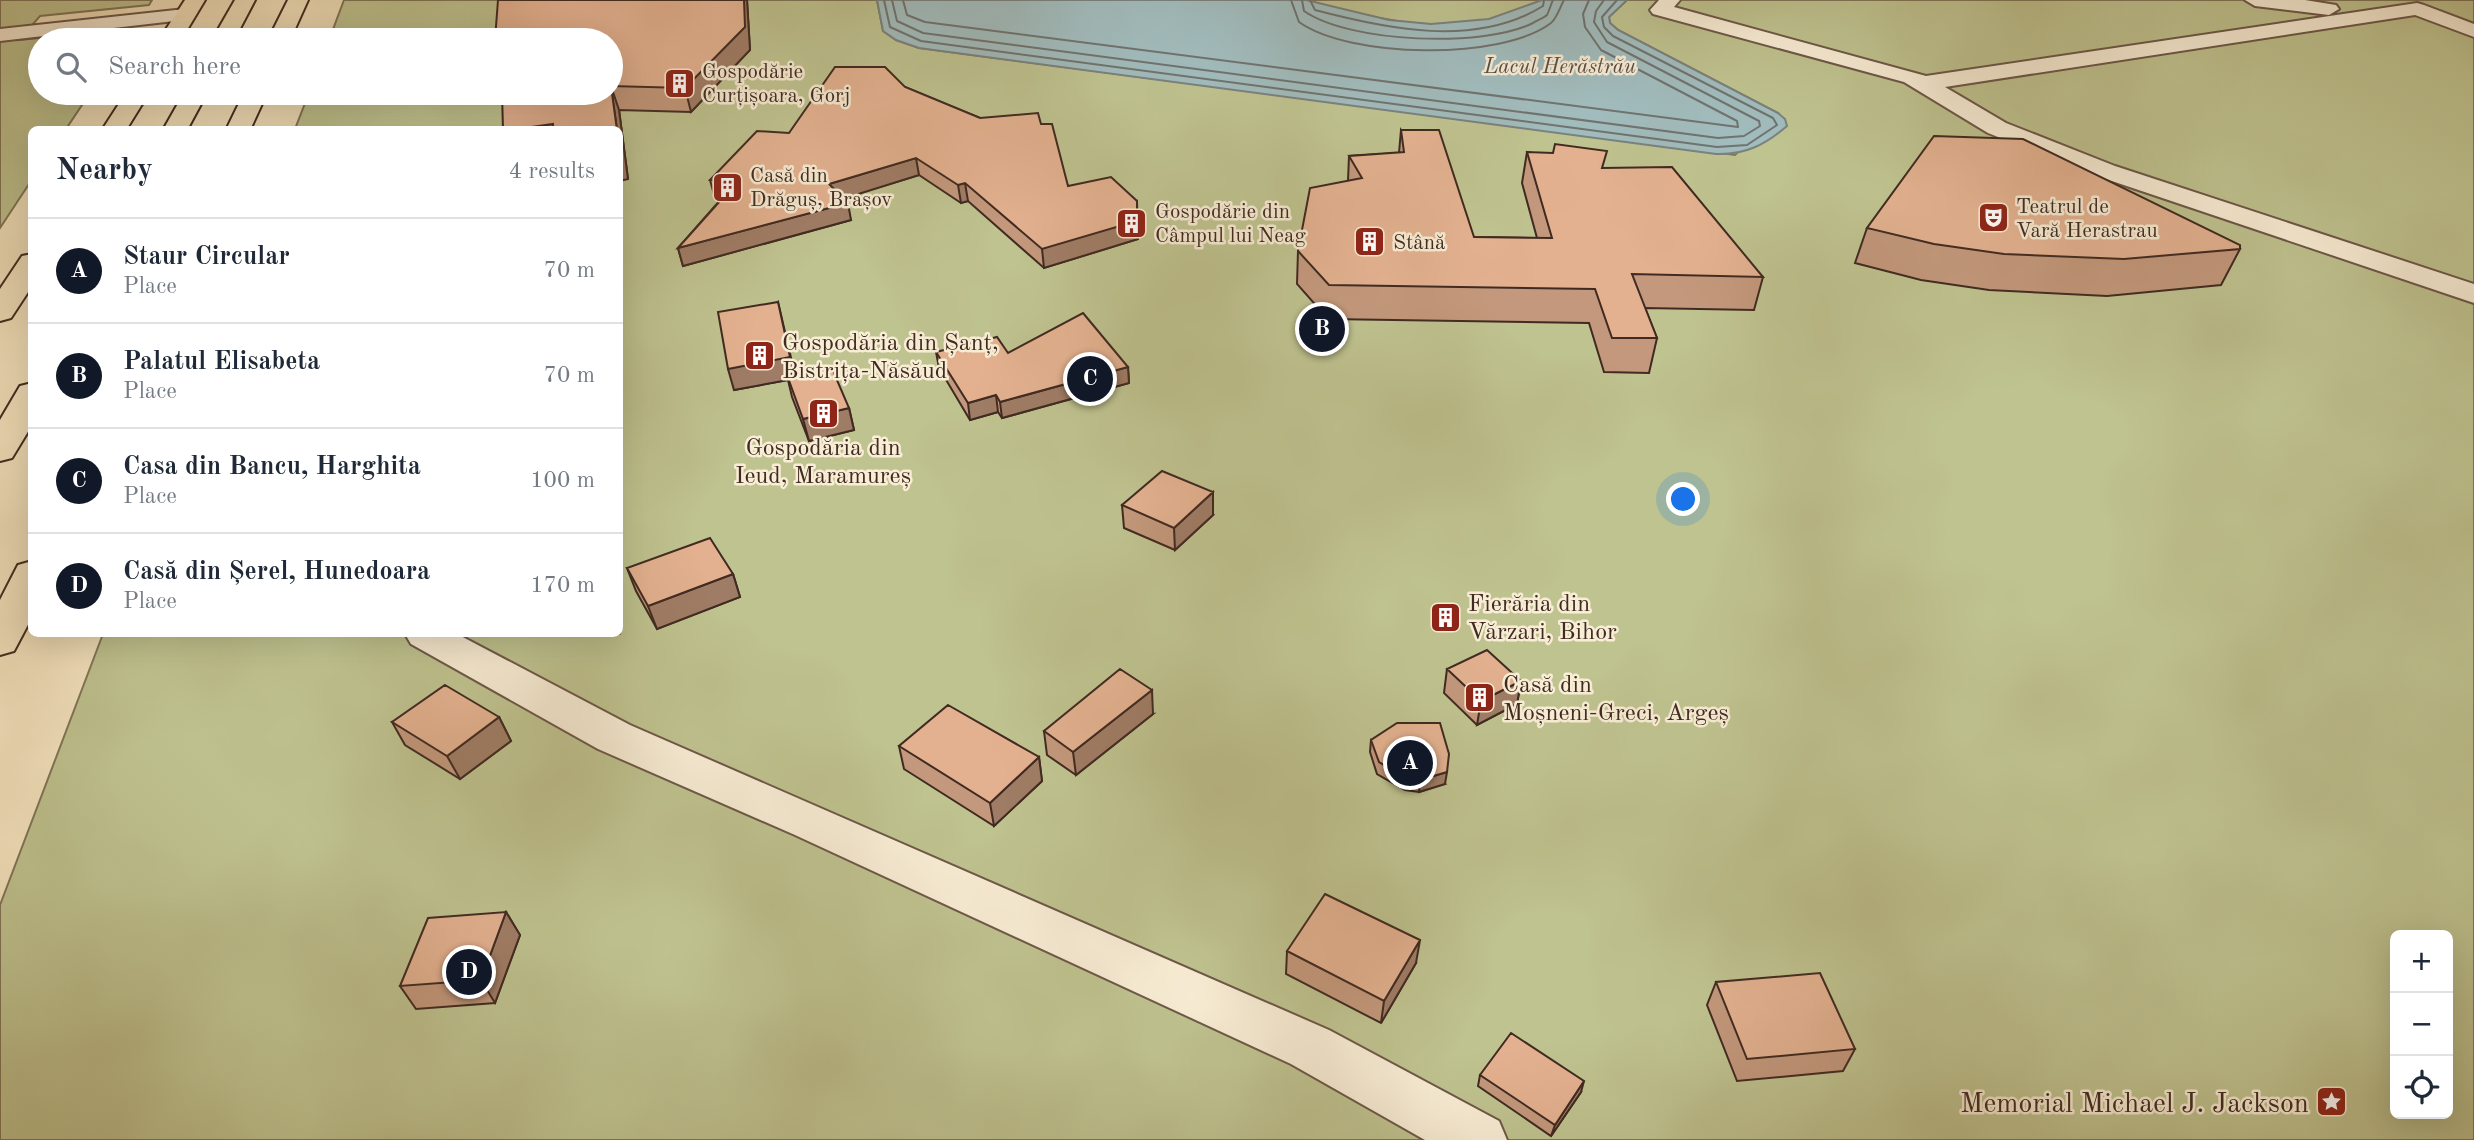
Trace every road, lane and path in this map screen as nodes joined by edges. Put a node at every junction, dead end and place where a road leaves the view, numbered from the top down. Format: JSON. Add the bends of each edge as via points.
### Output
{"nodes":[{"id":1,"x":245,"y":0,"type":"edge"},
{"id":2,"x":298,"y":0,"type":"edge"},
{"id":3,"x":1670,"y":0,"type":"edge"},
{"id":4,"x":2255,"y":0,"type":"edge"},
{"id":5,"x":2462,"y":4,"type":"dead end"},
{"id":6,"x":190,"y":8,"type":"edge"},
{"id":7,"x":2417,"y":9,"type":"junction"},
{"id":8,"x":49,"y":28,"type":"edge"},
{"id":9,"x":178,"y":28,"type":"edge"},
{"id":10,"x":230,"y":28,"type":"edge"},
{"id":11,"x":285,"y":28,"type":"edge"},
{"id":12,"x":28,"y":31,"type":"edge"},
{"id":13,"x":2474,"y":31,"type":"edge"},
{"id":14,"x":0,"y":35,"type":"edge"},
{"id":15,"x":1925,"y":83,"type":"junction"},
{"id":16,"x":130,"y":105,"type":"edge"},
{"id":17,"x":189,"y":105,"type":"edge"},
{"id":18,"x":249,"y":105,"type":"edge"},
{"id":19,"x":116,"y":126,"type":"edge"},
{"id":20,"x":177,"y":126,"type":"edge"},
{"id":21,"x":240,"y":126,"type":"edge"},
{"id":22,"x":28,"y":268,"type":"edge"},
{"id":23,"x":2474,"y":294,"type":"edge"},
{"id":24,"x":0,"y":312,"type":"edge"},
{"id":25,"x":28,"y":400,"type":"edge"},
{"id":26,"x":0,"y":451,"type":"edge"},
{"id":27,"x":28,"y":583,"type":"edge"},
{"id":28,"x":431,"y":637,"type":"edge"},
{"id":29,"x":0,"y":641,"type":"edge"},
{"id":30,"x":1479,"y":1140,"type":"edge"}],
"edges":[{"from":1,"to":10,"type":"main road"},
{"from":2,"to":11,"type":"main road"},
{"from":3,"to":15,"type":"street","via":[[1660,10]]},
{"from":4,"to":7,"type":"street","via":[[2327,8]]},
{"from":5,"to":7,"type":"street"},
{"from":6,"to":8,"type":"street"},
{"from":6,"to":9,"type":"main road"},
{"from":7,"to":13,"type":"street"},
{"from":7,"to":15,"type":"street"},
{"from":12,"to":14,"type":"street"},
{"from":15,"to":23,"type":"street","via":[[1997,128],[2106,171]]},
{"from":16,"to":19,"type":"main road"},
{"from":17,"to":20,"type":"main road"},
{"from":18,"to":21,"type":"main road"},
{"from":22,"to":24,"type":"main road"},
{"from":25,"to":26,"type":"main road"},
{"from":27,"to":29,"type":"main road"},
{"from":28,"to":30,"type":"street","via":[[614,737],[1310,1047]]}]}
